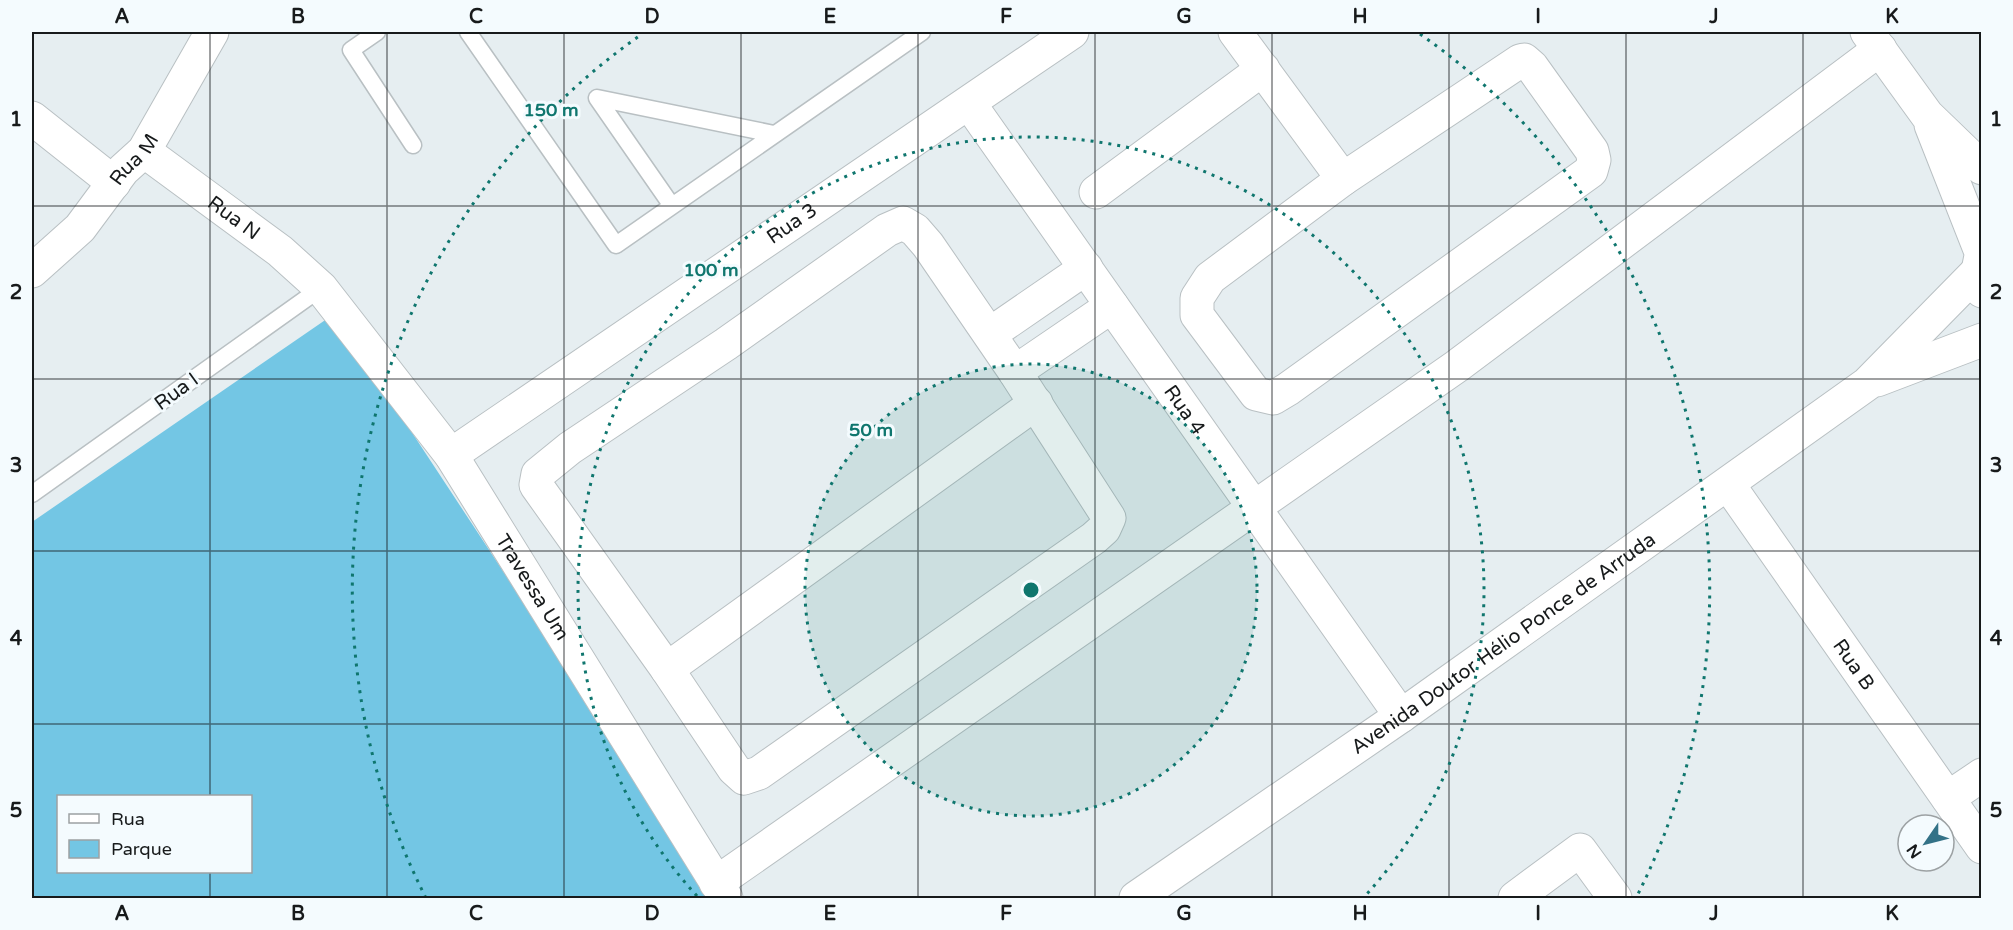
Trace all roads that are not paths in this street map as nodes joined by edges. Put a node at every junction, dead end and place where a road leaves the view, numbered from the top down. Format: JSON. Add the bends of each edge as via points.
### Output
{"nodes":[{"id":1,"x":212,"y":32,"type":"edge"},
{"id":2,"x":377,"y":32,"type":"edge"},
{"id":3,"x":468,"y":32,"type":"edge"},
{"id":4,"x":922,"y":32,"type":"edge"},
{"id":5,"x":1072,"y":32,"type":"edge"},
{"id":6,"x":1235,"y":32,"type":"edge"},
{"id":7,"x":1874,"y":40,"type":"edge"},
{"id":8,"x":1263,"y":69,"type":"junction"},
{"id":9,"x":969,"y":103,"type":"junction"},
{"id":10,"x":1927,"y":115,"type":"junction"},
{"id":11,"x":32,"y":118,"type":"edge"},
{"id":12,"x":774,"y":134,"type":"junction"},
{"id":13,"x":413,"y":145,"type":"dead end"},
{"id":14,"x":144,"y":150,"type":"junction"},
{"id":15,"x":1982,"y":168,"type":"edge"},
{"id":16,"x":1343,"y":179,"type":"junction"},
{"id":17,"x":114,"y":183,"type":"junction"},
{"id":18,"x":1096,"y":192,"type":"dead end"},
{"id":19,"x":672,"y":206,"type":"junction"},
{"id":20,"x":1980,"y":266,"type":"edge"},
{"id":21,"x":1086,"y":268,"type":"junction"},
{"id":22,"x":32,"y":271,"type":"edge"},
{"id":23,"x":321,"y":288,"type":"junction"},
{"id":24,"x":1112,"y":306,"type":"junction"},
{"id":25,"x":990,"y":334,"type":"junction"},
{"id":26,"x":1982,"y":340,"type":"edge"},
{"id":27,"x":1016,"y":372,"type":"junction"},
{"id":28,"x":1867,"y":384,"type":"junction"},
{"id":29,"x":1036,"y":403,"type":"junction"},
{"id":30,"x":451,"y":455,"type":"junction"},
{"id":31,"x":1728,"y":484,"type":"junction"},
{"id":32,"x":32,"y":495,"type":"edge"},
{"id":33,"x":1254,"y":507,"type":"junction"},
{"id":34,"x":667,"y":669,"type":"junction"},
{"id":35,"x":1401,"y":716,"type":"junction"},
{"id":36,"x":1982,"y":775,"type":"edge"},
{"id":37,"x":1948,"y":798,"type":"junction"},
{"id":38,"x":1982,"y":847,"type":"edge"},
{"id":39,"x":721,"y":891,"type":"edge"},
{"id":40,"x":1136,"y":898,"type":"edge"},
{"id":41,"x":1515,"y":898,"type":"edge"},
{"id":42,"x":1615,"y":898,"type":"edge"}],
"edges":[{"from":1,"to":14,"type":"street","name":"Rua M"},
{"from":2,"to":13,"type":"lane","via":[[351,50]]},
{"from":3,"to":19,"type":"lane","via":[[616,245]]},
{"from":4,"to":12,"type":"lane"},
{"from":5,"to":9,"type":"street","name":"Rua 3"},
{"from":6,"to":8,"type":"street"},
{"from":7,"to":10,"type":"street"},
{"from":7,"to":33,"type":"street","via":[[1457,366]]},
{"from":8,"to":16,"type":"street"},
{"from":8,"to":18,"type":"street"},
{"from":9,"to":21,"type":"street","name":"Rua 4"},
{"from":9,"to":30,"type":"street","name":"Rua 3"},
{"from":10,"to":15,"type":"street"},
{"from":10,"to":20,"type":"street"},
{"from":11,"to":17,"type":"street"},
{"from":12,"to":19,"type":"lane"},
{"from":12,"to":19,"type":"lane","via":[[597,99]]},
{"from":14,"to":17,"type":"street","name":"Rua M"},
{"from":14,"to":23,"type":"street","name":"Rua N","via":[[280,251]]},
{"from":16,"to":16,"type":"street","via":[[1524,60],[1592,151],[1594,160],[1591,171],[1288,389],[1273,398],[1256,394],[1197,315],[1197,298],[1210,278]]},
{"from":17,"to":22,"type":"street","name":"Rua M","via":[[80,228]]},
{"from":20,"to":28,"type":"street","name":"Avenida Doutor Hélio Ponce de Arruda"},
{"from":21,"to":24,"type":"street","name":"Rua 4"},
{"from":21,"to":25,"type":"street"},
{"from":23,"to":30,"type":"street","name":"Travessa Um"},
{"from":23,"to":32,"type":"lane","name":"Rua I"},
{"from":24,"to":27,"type":"street"},
{"from":24,"to":33,"type":"street","name":"Rua 4"},
{"from":25,"to":27,"type":"street"},
{"from":25,"to":34,"type":"street","via":[[928,245],[915,230],[903,224],[887,230],[538,474],[536,485]]},
{"from":26,"to":28,"type":"street","name":"Avenida Doutor Hélio Ponce de Arruda"},
{"from":27,"to":29,"type":"street"},
{"from":28,"to":31,"type":"street","name":"Avenida Doutor Hélio Ponce de Arruda"},
{"from":29,"to":34,"type":"street"},
{"from":29,"to":34,"type":"street","via":[[1109,518],[1094,538],[759,773],[744,778]]},
{"from":30,"to":39,"type":"street","name":"Travessa Um"},
{"from":31,"to":35,"type":"street","name":"Avenida Doutor Hélio Ponce de Arruda"},
{"from":31,"to":37,"type":"street","name":"Rua B"},
{"from":33,"to":35,"type":"street","name":"Rua 4"},
{"from":33,"to":39,"type":"street"},
{"from":35,"to":40,"type":"street","name":"Avenida Doutor Hélio Ponce de Arruda"},
{"from":36,"to":37,"type":"street"},
{"from":37,"to":38,"type":"street","name":"Rua B"},
{"from":41,"to":42,"type":"street","via":[[1580,850]]}]}
